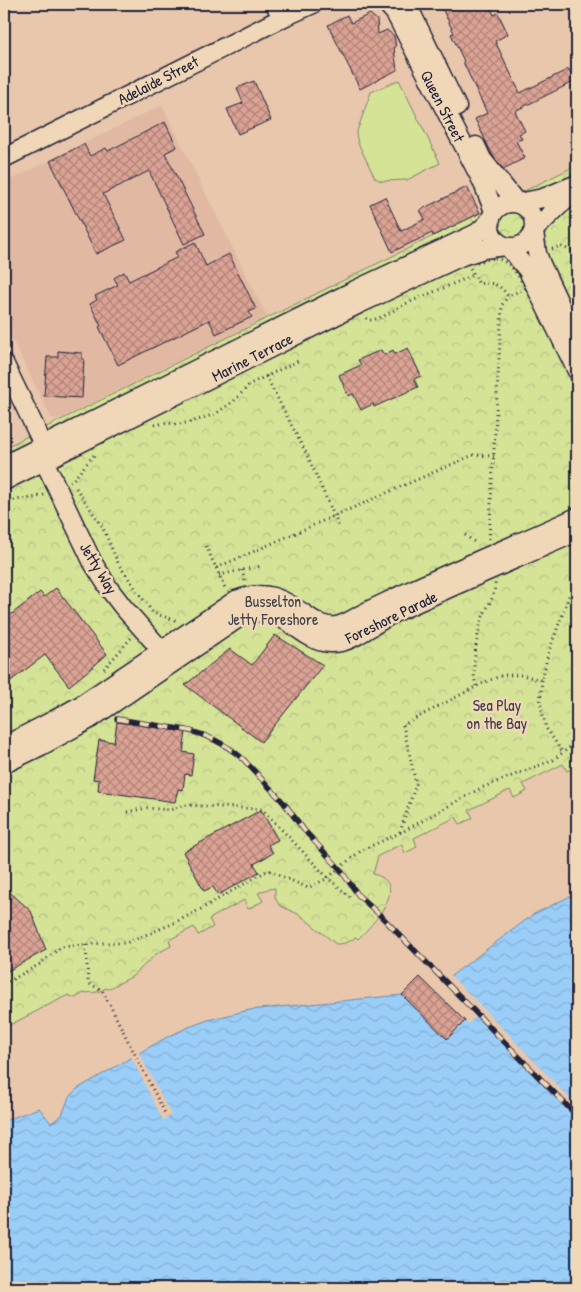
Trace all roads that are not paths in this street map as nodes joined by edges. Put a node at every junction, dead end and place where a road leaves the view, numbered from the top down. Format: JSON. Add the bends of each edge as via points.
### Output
{"nodes":[{"id":1,"x":313,"y":4,"type":"edge"},
{"id":2,"x":387,"y":4,"type":"edge"},
{"id":3,"x":407,"y":4,"type":"edge"},
{"id":4,"x":278,"y":11,"type":"edge"},
{"id":5,"x":4,"y":158,"type":"edge"},
{"id":6,"x":577,"y":184,"type":"edge"},
{"id":7,"x":577,"y":190,"type":"edge"},
{"id":8,"x":518,"y":203,"type":"junction"},
{"id":9,"x":493,"y":214,"type":"junction"},
{"id":10,"x":534,"y":230,"type":"junction"},
{"id":11,"x":507,"y":246,"type":"junction"},
{"id":12,"x":577,"y":341,"type":"edge"},
{"id":13,"x":4,"y":363,"type":"edge"},
{"id":14,"x":577,"y":371,"type":"edge"},
{"id":15,"x":44,"y":453,"type":"junction"},
{"id":16,"x":4,"y":465,"type":"edge"},
{"id":17,"x":4,"y":481,"type":"edge"},
{"id":18,"x":577,"y":518,"type":"edge"},
{"id":19,"x":577,"y":532,"type":"edge"},
{"id":20,"x":489,"y":563,"type":"junction"},
{"id":21,"x":165,"y":658,"type":"junction"},
{"id":22,"x":4,"y":746,"type":"edge"},
{"id":23,"x":4,"y":764,"type":"edge"}],
"edges":[{"from":1,"to":4,"type":"street","name":"Adelaide Street"},
{"from":2,"to":9,"type":"street","name":"Queen Street","via":[[395,13],[482,181]]},
{"from":3,"to":8,"type":"street","name":"Queen Street","via":[[482,159]]},
{"from":4,"to":5,"type":"street","name":"Adelaide Street"},
{"from":6,"to":8,"type":"street","via":[[543,198]]},
{"from":7,"to":10,"type":"street"},
{"from":8,"to":9,"type":"street","via":[[504,204]]},
{"from":8,"to":10,"type":"street","via":[[532,214]]},
{"from":9,"to":11,"type":"street","via":[[490,223],[492,235]]},
{"from":9,"to":15,"type":"street","name":"Marine Terrace","via":[[472,236],[355,290]]},
{"from":10,"to":11,"type":"street","via":[[521,245]]},
{"from":10,"to":12,"type":"street","via":[[537,253],[545,275]]},
{"from":11,"to":14,"type":"street","via":[[530,274]]},
{"from":11,"to":15,"type":"street","name":"Marine Terrace","via":[[462,256]]},
{"from":13,"to":15,"type":"street","name":"Jetty Way","via":[[41,440]]},
{"from":15,"to":16,"type":"street","name":"Marine Terrace"},
{"from":15,"to":17,"type":"street","name":"Marine Terrace"},
{"from":15,"to":21,"type":"street","name":"Jetty Way","via":[[47,467],[64,484],[93,564]]},
{"from":18,"to":20,"type":"street","name":"Foreshore Parade"},
{"from":19,"to":20,"type":"street","name":"Foreshore Parade"},
{"from":20,"to":21,"type":"street","name":"Foreshore Parade","via":[[402,594],[336,626],[322,625],[279,598],[246,596],[227,605]]},
{"from":21,"to":22,"type":"street","name":"Foreshore Parade"},
{"from":21,"to":23,"type":"street","name":"Foreshore Parade","via":[[90,719]]}]}
